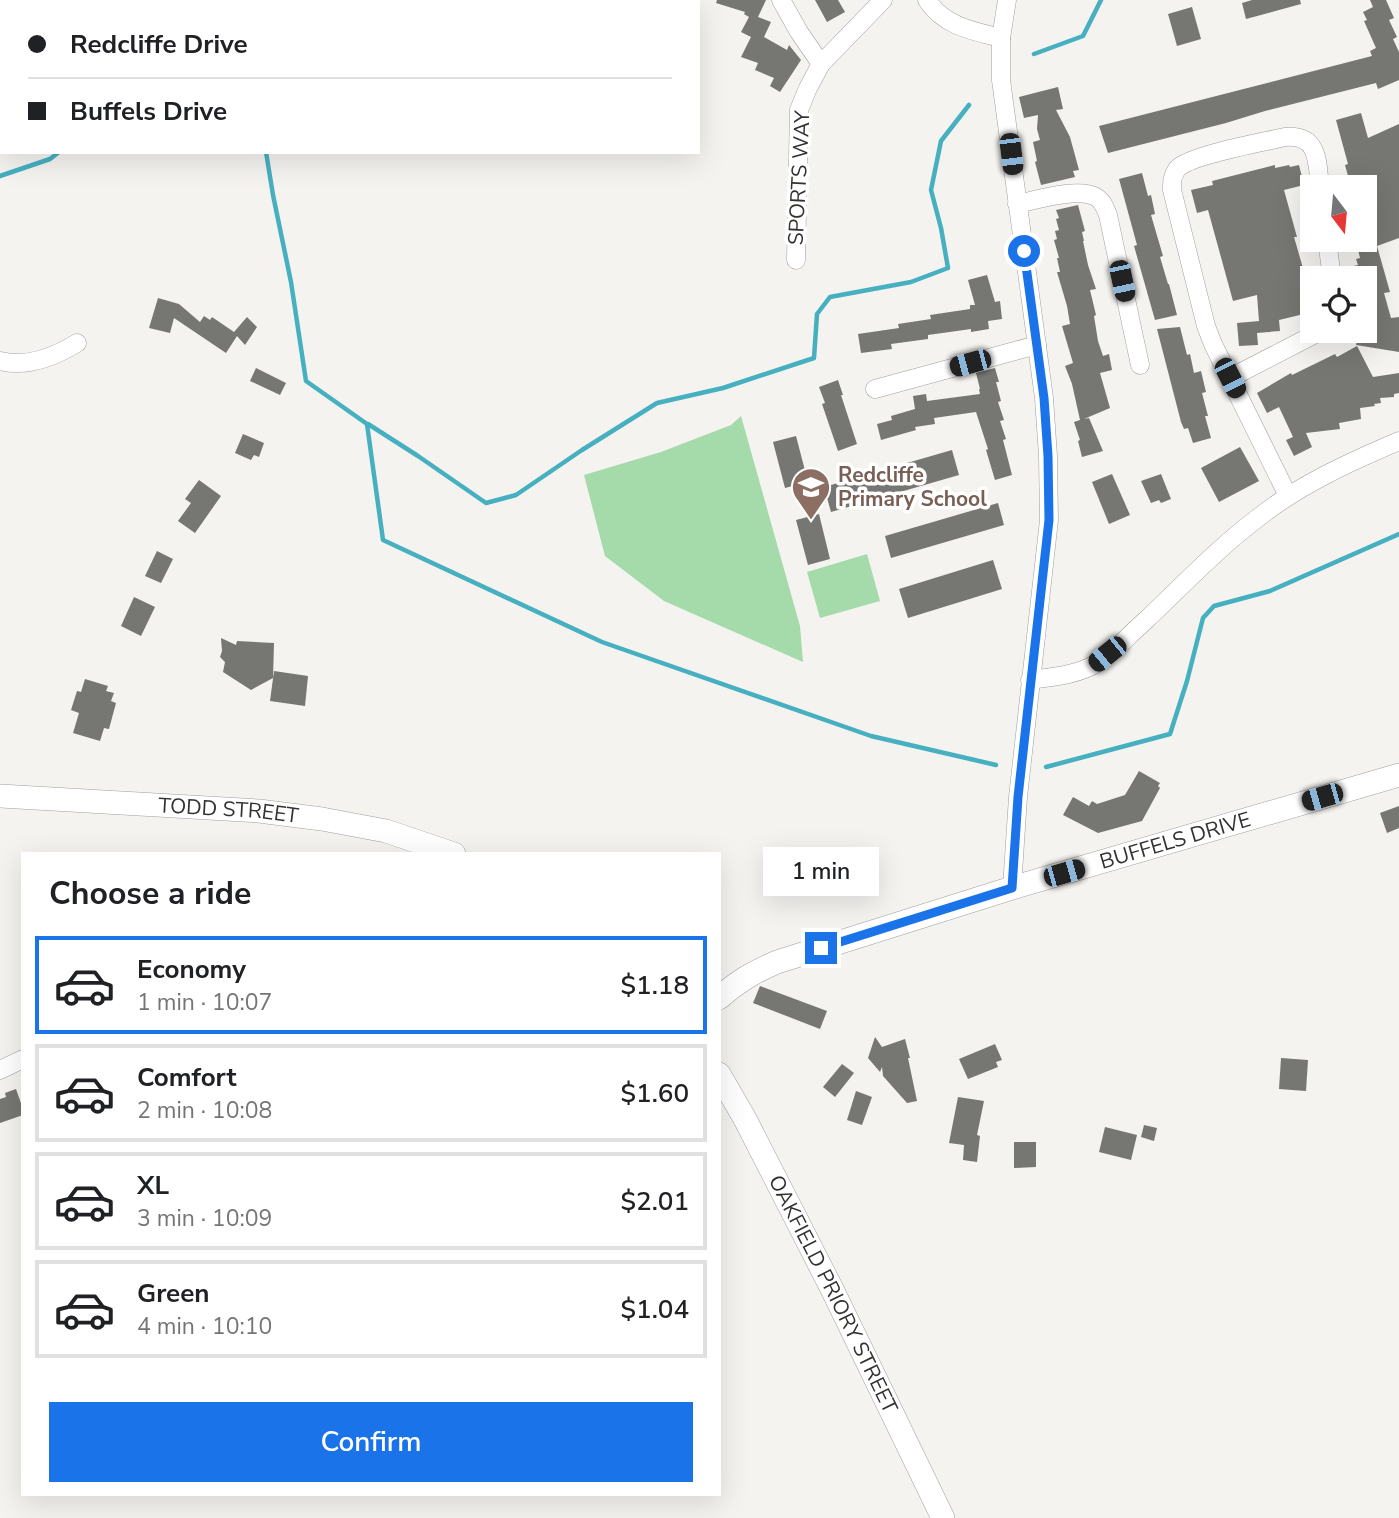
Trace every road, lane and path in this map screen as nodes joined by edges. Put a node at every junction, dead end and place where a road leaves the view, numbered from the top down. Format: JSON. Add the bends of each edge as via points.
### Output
{"nodes":[{"id":1,"x":781,"y":0,"type":"edge"},
{"id":2,"x":883,"y":0,"type":"edge"},
{"id":3,"x":927,"y":0,"type":"edge"},
{"id":4,"x":1007,"y":0,"type":"edge"},
{"id":5,"x":1001,"y":38,"type":"junction"},
{"id":6,"x":821,"y":64,"type":"junction"},
{"id":7,"x":1318,"y":175,"type":"edge"},
{"id":8,"x":1017,"y":204,"type":"junction"},
{"id":9,"x":796,"y":260,"type":"dead end"},
{"id":10,"x":1300,"y":342,"type":"edge"},
{"id":11,"x":77,"y":343,"type":"dead end"},
{"id":12,"x":1037,"y":345,"type":"junction"},
{"id":13,"x":0,"y":361,"type":"edge"},
{"id":14,"x":1140,"y":365,"type":"dead end"},
{"id":15,"x":1230,"y":378,"type":"junction"},
{"id":16,"x":876,"y":389,"type":"dead end"},
{"id":17,"x":1399,"y":441,"type":"edge"},
{"id":18,"x":1288,"y":496,"type":"junction"},
{"id":19,"x":1030,"y":680,"type":"junction"},
{"id":20,"x":1399,"y":775,"type":"edge"},
{"id":21,"x":0,"y":796,"type":"edge"},
{"id":22,"x":430,"y":849,"type":"edge"},
{"id":23,"x":1012,"y":888,"type":"junction"},
{"id":24,"x":721,"y":996,"type":"edge"},
{"id":25,"x":21,"y":1060,"type":"edge"},
{"id":26,"x":0,"y":1070,"type":"edge"},
{"id":27,"x":721,"y":1077,"type":"edge"},
{"id":28,"x":943,"y":1518,"type":"edge"}],
"edges":[{"from":1,"to":6,"type":"street"},
{"from":2,"to":6,"type":"street","name":"SPORTS WAY"},
{"from":3,"to":5,"type":"street","via":[[949,23]]},
{"from":4,"to":5,"type":"street"},
{"from":5,"to":8,"type":"street","via":[[1001,80]]},
{"from":6,"to":9,"type":"street","name":"SPORTS WAY","via":[[799,110]]},
{"from":7,"to":15,"type":"street","via":[[1311,144],[1296,136],[1200,158],[1177,169],[1172,178],[1206,326]]},
{"from":8,"to":12,"type":"street"},
{"from":8,"to":14,"type":"street","via":[[1083,193],[1103,202]]},
{"from":10,"to":15,"type":"street"},
{"from":11,"to":13,"type":"street","via":[[34,362]]},
{"from":12,"to":16,"type":"street"},
{"from":12,"to":19,"type":"street","via":[[1049,520]]},
{"from":15,"to":18,"type":"street"},
{"from":17,"to":18,"type":"street"},
{"from":18,"to":19,"type":"street","via":[[1227,543],[1096,664]]},
{"from":19,"to":23,"type":"street"},
{"from":20,"to":23,"type":"street","name":"BUFFELS DRIVE"},
{"from":21,"to":22,"type":"street","name":"TODD STREET","via":[[259,811],[386,831]]},
{"from":23,"to":24,"type":"street","name":"BUFFELS DRIVE","via":[[778,961],[753,972]]},
{"from":25,"to":26,"type":"street"},
{"from":27,"to":28,"type":"street","name":"OAKFIELD PRIORY STREET","via":[[833,1291]]}]}
